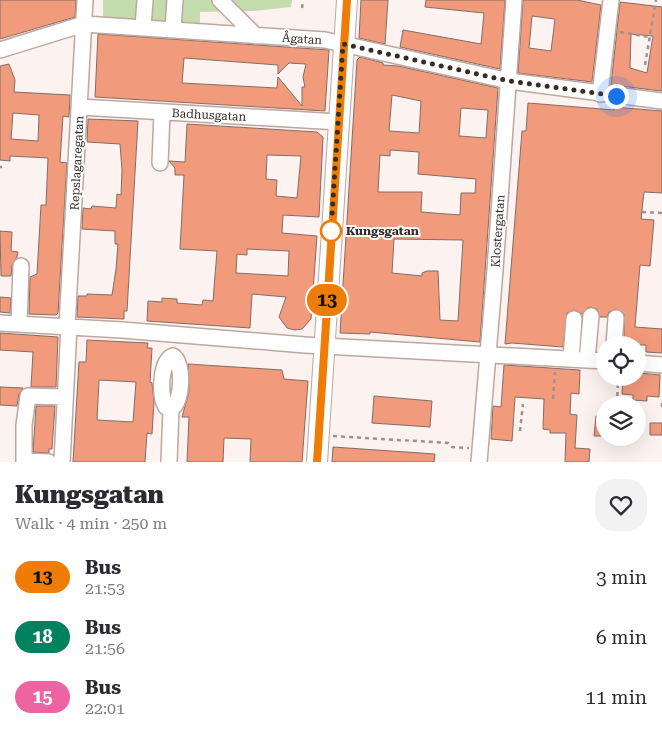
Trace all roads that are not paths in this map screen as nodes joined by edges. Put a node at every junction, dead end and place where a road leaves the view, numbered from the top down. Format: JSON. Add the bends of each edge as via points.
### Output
{"nodes":[{"id":1,"x":85,"y":0,"type":"edge"},
{"id":2,"x":99,"y":0,"type":"edge"},
{"id":3,"x":145,"y":0,"type":"edge"},
{"id":4,"x":175,"y":0,"type":"edge"},
{"id":5,"x":220,"y":0,"type":"edge"},
{"id":6,"x":346,"y":0,"type":"edge"},
{"id":7,"x":514,"y":0,"type":"edge"},
{"id":8,"x":611,"y":0,"type":"edge"},
{"id":9,"x":84,"y":20,"type":"junction"},
{"id":10,"x":143,"y":28,"type":"junction"},
{"id":11,"x":172,"y":30,"type":"junction"},
{"id":12,"x":256,"y":36,"type":"junction"},
{"id":13,"x":331,"y":39,"type":"junction"},
{"id":14,"x":0,"y":50,"type":"edge"},
{"id":15,"x":509,"y":81,"type":"junction"},
{"id":16,"x":600,"y":94,"type":"junction"},
{"id":17,"x":662,"y":100,"type":"edge"},
{"id":18,"x":80,"y":107,"type":"junction"},
{"id":19,"x":162,"y":112,"type":"junction"},
{"id":20,"x":338,"y":122,"type":"junction"},
{"id":21,"x":160,"y":163,"type":"dead end"},
{"id":22,"x":21,"y":266,"type":"dead end"},
{"id":23,"x":591,"y":316,"type":"dead end"},
{"id":24,"x":616,"y":318,"type":"dead end"},
{"id":25,"x":574,"y":319,"type":"dead end"},
{"id":26,"x":0,"y":323,"type":"edge"},
{"id":27,"x":19,"y":324,"type":"junction"},
{"id":28,"x":68,"y":326,"type":"junction"},
{"id":29,"x":174,"y":335,"type":"junction"},
{"id":30,"x":615,"y":336,"type":"edge"},
{"id":31,"x":324,"y":346,"type":"junction"},
{"id":32,"x":488,"y":355,"type":"junction"},
{"id":33,"x":571,"y":359,"type":"junction"},
{"id":34,"x":587,"y":360,"type":"junction"},
{"id":35,"x":596,"y":360,"type":"edge"},
{"id":36,"x":646,"y":364,"type":"edge"},
{"id":37,"x":662,"y":365,"type":"edge"},
{"id":38,"x":65,"y":397,"type":"junction"},
{"id":39,"x":479,"y":455,"type":"edge"},
{"id":40,"x":24,"y":461,"type":"edge"},
{"id":41,"x":49,"y":462,"type":"edge"},
{"id":42,"x":62,"y":462,"type":"edge"},
{"id":43,"x":169,"y":462,"type":"edge"},
{"id":44,"x":317,"y":462,"type":"edge"}],
"edges":[{"from":1,"to":9,"type":"street","name":"Repslagaregatan"},
{"from":2,"to":9,"type":"street"},
{"from":3,"to":10,"type":"street"},
{"from":4,"to":11,"type":"street"},
{"from":5,"to":12,"type":"street"},
{"from":6,"to":13,"type":"main road"},
{"from":7,"to":15,"type":"street","name":"Klostergatan"},
{"from":8,"to":16,"type":"street"},
{"from":9,"to":10,"type":"street","name":"Ågatan"},
{"from":9,"to":14,"type":"street","name":"Ågatan"},
{"from":9,"to":18,"type":"street","name":"Repslagaregatan"},
{"from":10,"to":11,"type":"street","name":"Ågatan"},
{"from":11,"to":12,"type":"street","name":"Ågatan"},
{"from":12,"to":13,"type":"street","name":"Ågatan"},
{"from":13,"to":15,"type":"street","name":"Ågatan"},
{"from":13,"to":20,"type":"main road"},
{"from":15,"to":16,"type":"street","name":"Ågatan"},
{"from":15,"to":32,"type":"street","name":"Klostergatan"},
{"from":16,"to":17,"type":"street","name":"Ågatan"},
{"from":18,"to":19,"type":"street","name":"Badhusgatan"},
{"from":18,"to":28,"type":"street","name":"Repslagaregatan"},
{"from":19,"to":20,"type":"street","name":"Badhusgatan"},
{"from":19,"to":21,"type":"street"},
{"from":20,"to":31,"type":"main road"},
{"from":22,"to":27,"type":"street"},
{"from":23,"to":34,"type":"street"},
{"from":24,"to":30,"type":"street"},
{"from":25,"to":33,"type":"street"},
{"from":26,"to":27,"type":"street"},
{"from":27,"to":28,"type":"street"},
{"from":28,"to":29,"type":"street"},
{"from":28,"to":38,"type":"street","name":"Repslagaregatan"},
{"from":29,"to":31,"type":"street"},
{"from":29,"to":43,"type":"street","via":[[172,356],[180,364],[179,399],[171,409]]},
{"from":31,"to":32,"type":"street"},
{"from":31,"to":44,"type":"main road"},
{"from":32,"to":33,"type":"street"},
{"from":32,"to":39,"type":"street","name":"Klostergatan"},
{"from":33,"to":34,"type":"street"},
{"from":34,"to":35,"type":"street"},
{"from":36,"to":37,"type":"street"},
{"from":38,"to":40,"type":"street","via":[[28,396]]},
{"from":38,"to":42,"type":"street","name":"Repslagaregatan"},
{"from":40,"to":41,"type":"street"}]}
